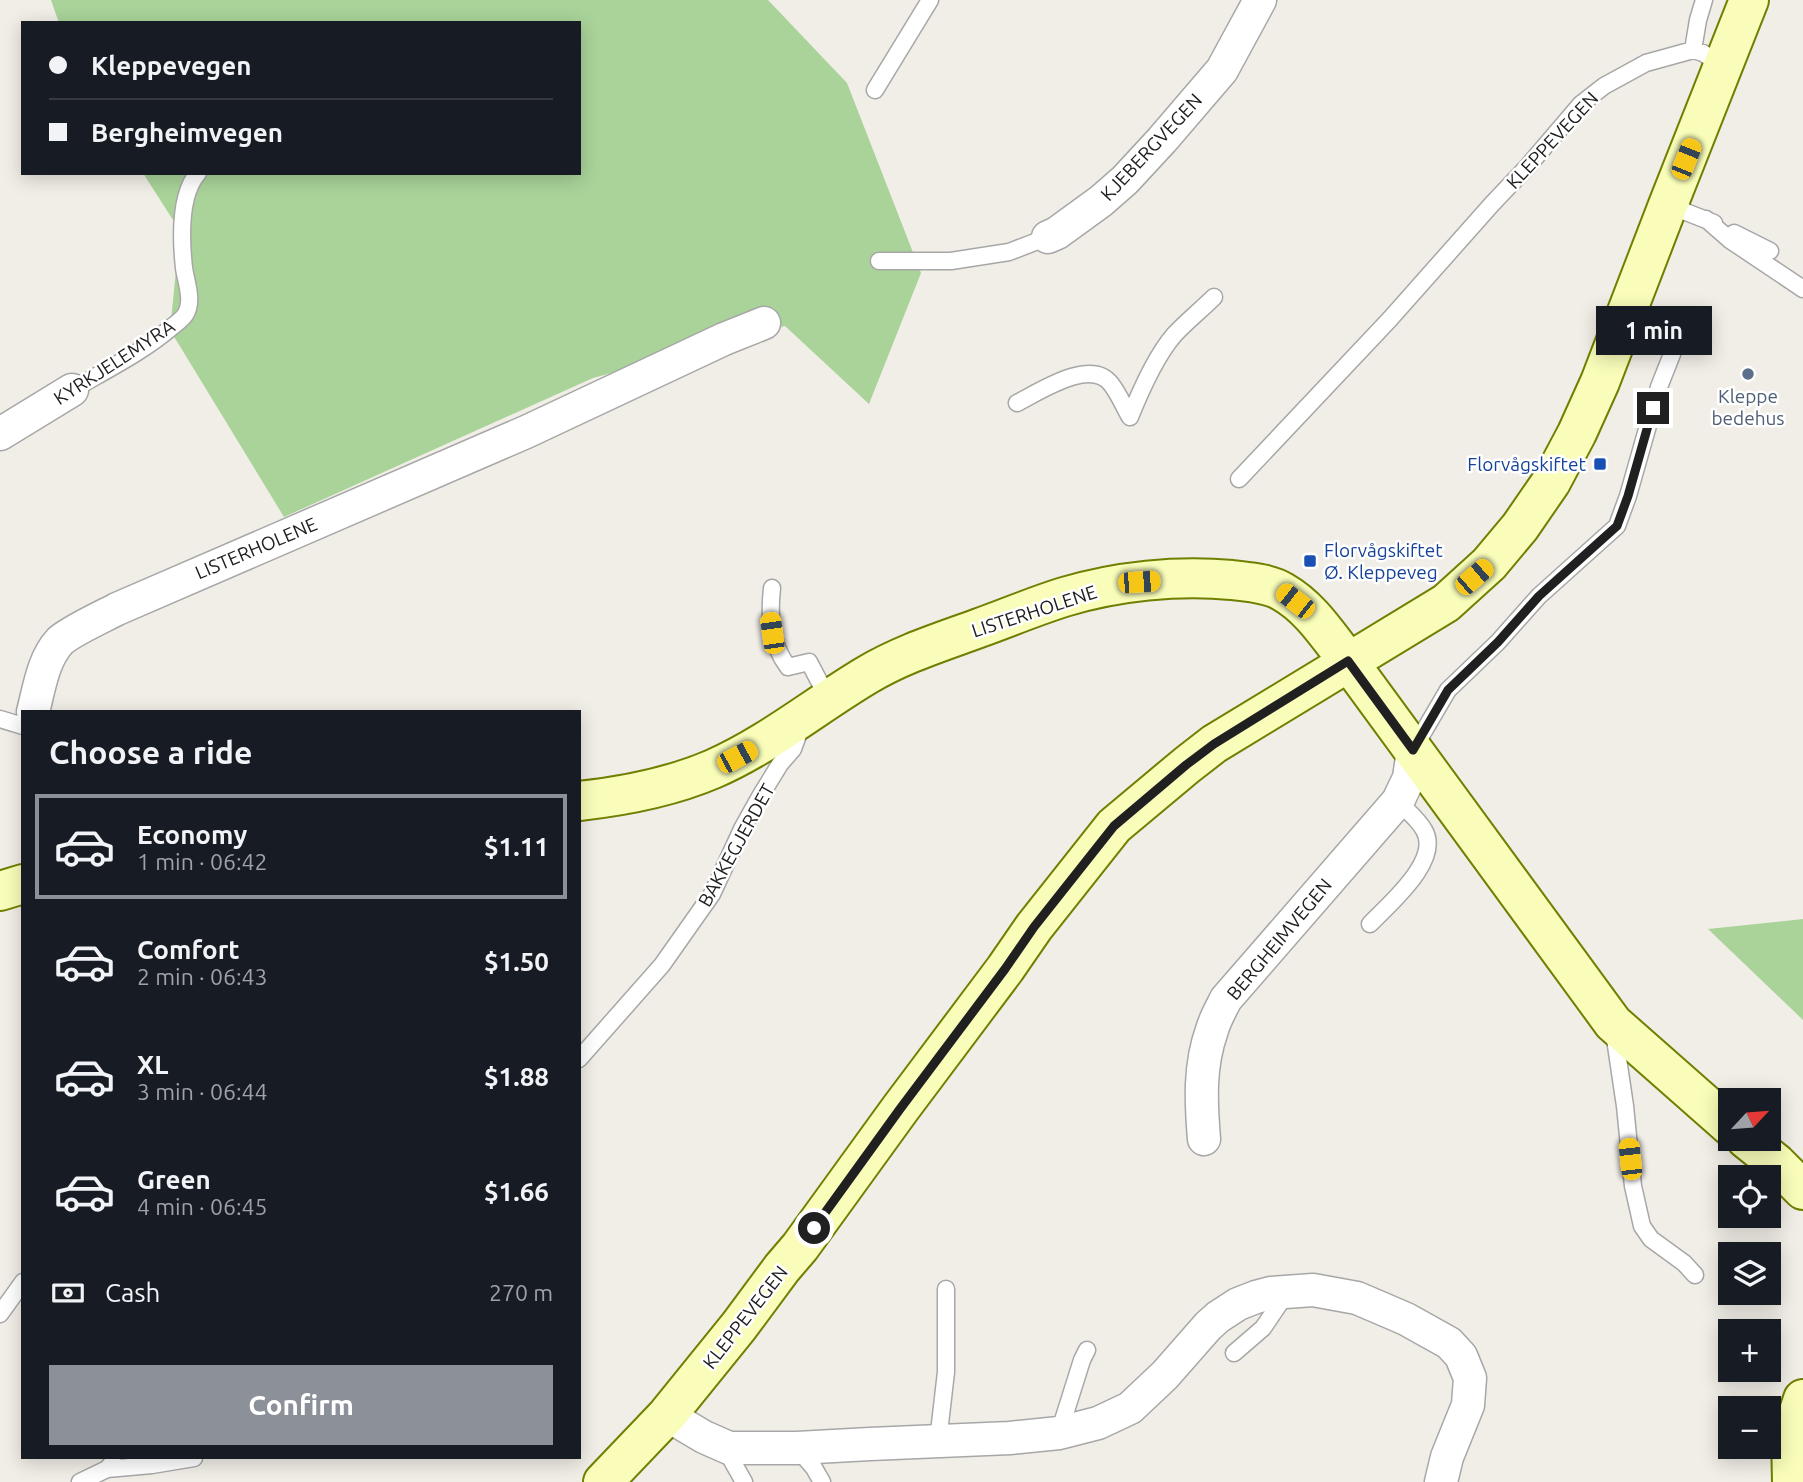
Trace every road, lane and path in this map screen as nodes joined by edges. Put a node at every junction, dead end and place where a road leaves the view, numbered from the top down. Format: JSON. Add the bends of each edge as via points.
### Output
{"nodes":[{"id":1,"x":930,"y":0,"type":"edge"},
{"id":2,"x":1260,"y":0,"type":"edge"},
{"id":3,"x":1704,"y":0,"type":"edge"},
{"id":4,"x":1749,"y":0,"type":"edge"},
{"id":5,"x":1708,"y":58,"type":"junction"},
{"id":6,"x":875,"y":90,"type":"dead end"},
{"id":7,"x":197,"y":175,"type":"edge"},
{"id":8,"x":1668,"y":205,"type":"junction"},
{"id":9,"x":1706,"y":219,"type":"junction"},
{"id":10,"x":1048,"y":237,"type":"joint"},
{"id":11,"x":1770,"y":251,"type":"dead end"},
{"id":12,"x":879,"y":261,"type":"dead end"},
{"id":13,"x":1803,"y":289,"type":"edge"},
{"id":14,"x":1214,"y":297,"type":"dead end"},
{"id":15,"x":764,"y":323,"type":"dead end"},
{"id":16,"x":1674,"y":349,"type":"dead end"},
{"id":17,"x":72,"y":390,"type":"joint"},
{"id":18,"x":1017,"y":403,"type":"dead end"},
{"id":19,"x":0,"y":434,"type":"edge"},
{"id":20,"x":1239,"y":479,"type":"dead end"},
{"id":21,"x":772,"y":588,"type":"dead end"},
{"id":22,"x":1348,"y":661,"type":"junction"},
{"id":23,"x":829,"y":700,"type":"junction"},
{"id":24,"x":34,"y":710,"type":"edge"},
{"id":25,"x":0,"y":719,"type":"edge"},
{"id":26,"x":797,"y":722,"type":"junction"},
{"id":27,"x":21,"y":725,"type":"edge"},
{"id":28,"x":1413,"y":750,"type":"junction"},
{"id":29,"x":581,"y":801,"type":"edge"},
{"id":30,"x":1398,"y":801,"type":"junction"},
{"id":31,"x":21,"y":885,"type":"edge"},
{"id":32,"x":0,"y":891,"type":"edge"},
{"id":33,"x":1370,"y":924,"type":"dead end"},
{"id":34,"x":1613,"y":1023,"type":"junction"},
{"id":35,"x":581,"y":1057,"type":"edge"},
{"id":36,"x":1718,"y":1116,"type":"edge"},
{"id":37,"x":1204,"y":1139,"type":"dead end"},
{"id":38,"x":1762,"y":1152,"type":"edge"},
{"id":39,"x":1803,"y":1190,"type":"edge"},
{"id":40,"x":1695,"y":1275,"type":"dead end"},
{"id":41,"x":21,"y":1285,"type":"edge"},
{"id":42,"x":946,"y":1289,"type":"dead end"},
{"id":43,"x":1288,"y":1292,"type":"junction"},
{"id":44,"x":0,"y":1314,"type":"edge"},
{"id":45,"x":1087,"y":1349,"type":"dead end"},
{"id":46,"x":1234,"y":1353,"type":"dead end"},
{"id":47,"x":1803,"y":1399,"type":"edge"},
{"id":48,"x":667,"y":1415,"type":"junction"},
{"id":49,"x":1059,"y":1433,"type":"junction"},
{"id":50,"x":938,"y":1441,"type":"junction"},
{"id":51,"x":729,"y":1448,"type":"junction"},
{"id":52,"x":797,"y":1448,"type":"junction"},
{"id":53,"x":188,"y":1459,"type":"edge"},
{"id":54,"x":112,"y":1463,"type":"edge"},
{"id":55,"x":80,"y":1482,"type":"edge"},
{"id":56,"x":603,"y":1482,"type":"edge"},
{"id":57,"x":744,"y":1482,"type":"edge"},
{"id":58,"x":822,"y":1482,"type":"edge"},
{"id":59,"x":1441,"y":1482,"type":"edge"},
{"id":60,"x":1792,"y":1482,"type":"edge"}],
"edges":[{"from":1,"to":6,"type":"lane"},
{"from":2,"to":10,"type":"street","name":"KJEBERGVEGEN","via":[[1222,70],[1162,140],[1101,201]]},
{"from":3,"to":5,"type":"lane","name":"KLEPPEVEGEN","via":[[1698,20]]},
{"from":4,"to":5,"type":"main road","name":"KLEPPEVEGEN"},
{"from":5,"to":8,"type":"main road","name":"KLEPPEVEGEN"},
{"from":5,"to":20,"type":"lane","name":"KLEPPEVEGEN","via":[[1646,63],[1581,104],[1390,319]]},
{"from":7,"to":17,"type":"lane","name":"KYRKJELEMYRA","via":[[186,197],[183,226],[190,306],[163,335]]},
{"from":8,"to":9,"type":"lane"},
{"from":8,"to":22,"type":"main road","name":"KLEPPEVEGEN","via":[[1577,433],[1520,527],[1489,564],[1446,603]]},
{"from":9,"to":11,"type":"lane"},
{"from":9,"to":13,"type":"lane"},
{"from":10,"to":12,"type":"lane","name":"KJEBERGVEGEN","via":[[1009,252],[951,261]]},
{"from":14,"to":18,"type":"lane","via":[[1173,337],[1130,418],[1111,383],[1096,374],[1072,377]]},
{"from":15,"to":24,"type":"street","name":"LISTERHOLENE","via":[[117,609],[54,648]]},
{"from":16,"to":28,"type":"lane","name":"BERGHEIMVEGEN","via":[[1617,526],[1539,596],[1448,690]]},
{"from":17,"to":19,"type":"street","name":"KYRKJELEMYRA"},
{"from":21,"to":23,"type":"lane","via":[[772,633],[782,658],[788,667],[808,662]]},
{"from":22,"to":23,"type":"main road","name":"LISTERHOLENE","via":[[1309,612],[1282,590],[1211,578],[1116,584],[1064,597],[910,653]]},
{"from":22,"to":28,"type":"main road"},
{"from":22,"to":48,"type":"main road","name":"KLEPPEVEGEN","via":[[1214,744],[1114,826],[1034,927],[800,1247]]},
{"from":23,"to":26,"type":"main road","name":"LISTERHOLENE"},
{"from":25,"to":27,"type":"lane"},
{"from":26,"to":29,"type":"main road","name":"LISTERHOLENE","via":[[716,768],[685,780]]},
{"from":26,"to":35,"type":"lane","name":"BAKKEGJERDET","via":[[793,749],[742,829],[712,894],[662,965]]},
{"from":28,"to":30,"type":"street","name":"BERGHEIMVEGEN","via":[[1409,778]]},
{"from":28,"to":34,"type":"main road"},
{"from":30,"to":33,"type":"lane","via":[[1427,837],[1424,862]]},
{"from":30,"to":37,"type":"street","name":"BERGHEIMVEGEN","via":[[1226,999],[1203,1063]]},
{"from":31,"to":32,"type":"main road"},
{"from":34,"to":36,"type":"main road"},
{"from":34,"to":40,"type":"lane","via":[[1642,1226]]},
{"from":38,"to":39,"type":"main road"},
{"from":41,"to":44,"type":"lane"},
{"from":42,"to":50,"type":"lane","via":[[946,1372]]},
{"from":43,"to":46,"type":"lane","via":[[1263,1328]]},
{"from":43,"to":49,"type":"street","via":[[1238,1304],[1208,1326],[1130,1408],[1098,1423]]},
{"from":43,"to":59,"type":"street","via":[[1313,1290],[1357,1298],[1406,1319],[1449,1343],[1461,1356],[1469,1378],[1468,1405]]},
{"from":45,"to":49,"type":"lane"},
{"from":47,"to":60,"type":"main road","via":[[1791,1436]]},
{"from":48,"to":51,"type":"street"},
{"from":48,"to":56,"type":"main road","name":"KLEPPEVEGEN"},
{"from":49,"to":50,"type":"street"},
{"from":50,"to":52,"type":"street"},
{"from":51,"to":52,"type":"street"},
{"from":51,"to":57,"type":"lane"},
{"from":52,"to":58,"type":"lane"},
{"from":53,"to":54,"type":"lane","via":[[152,1465]]},
{"from":54,"to":55,"type":"lane"}]}
